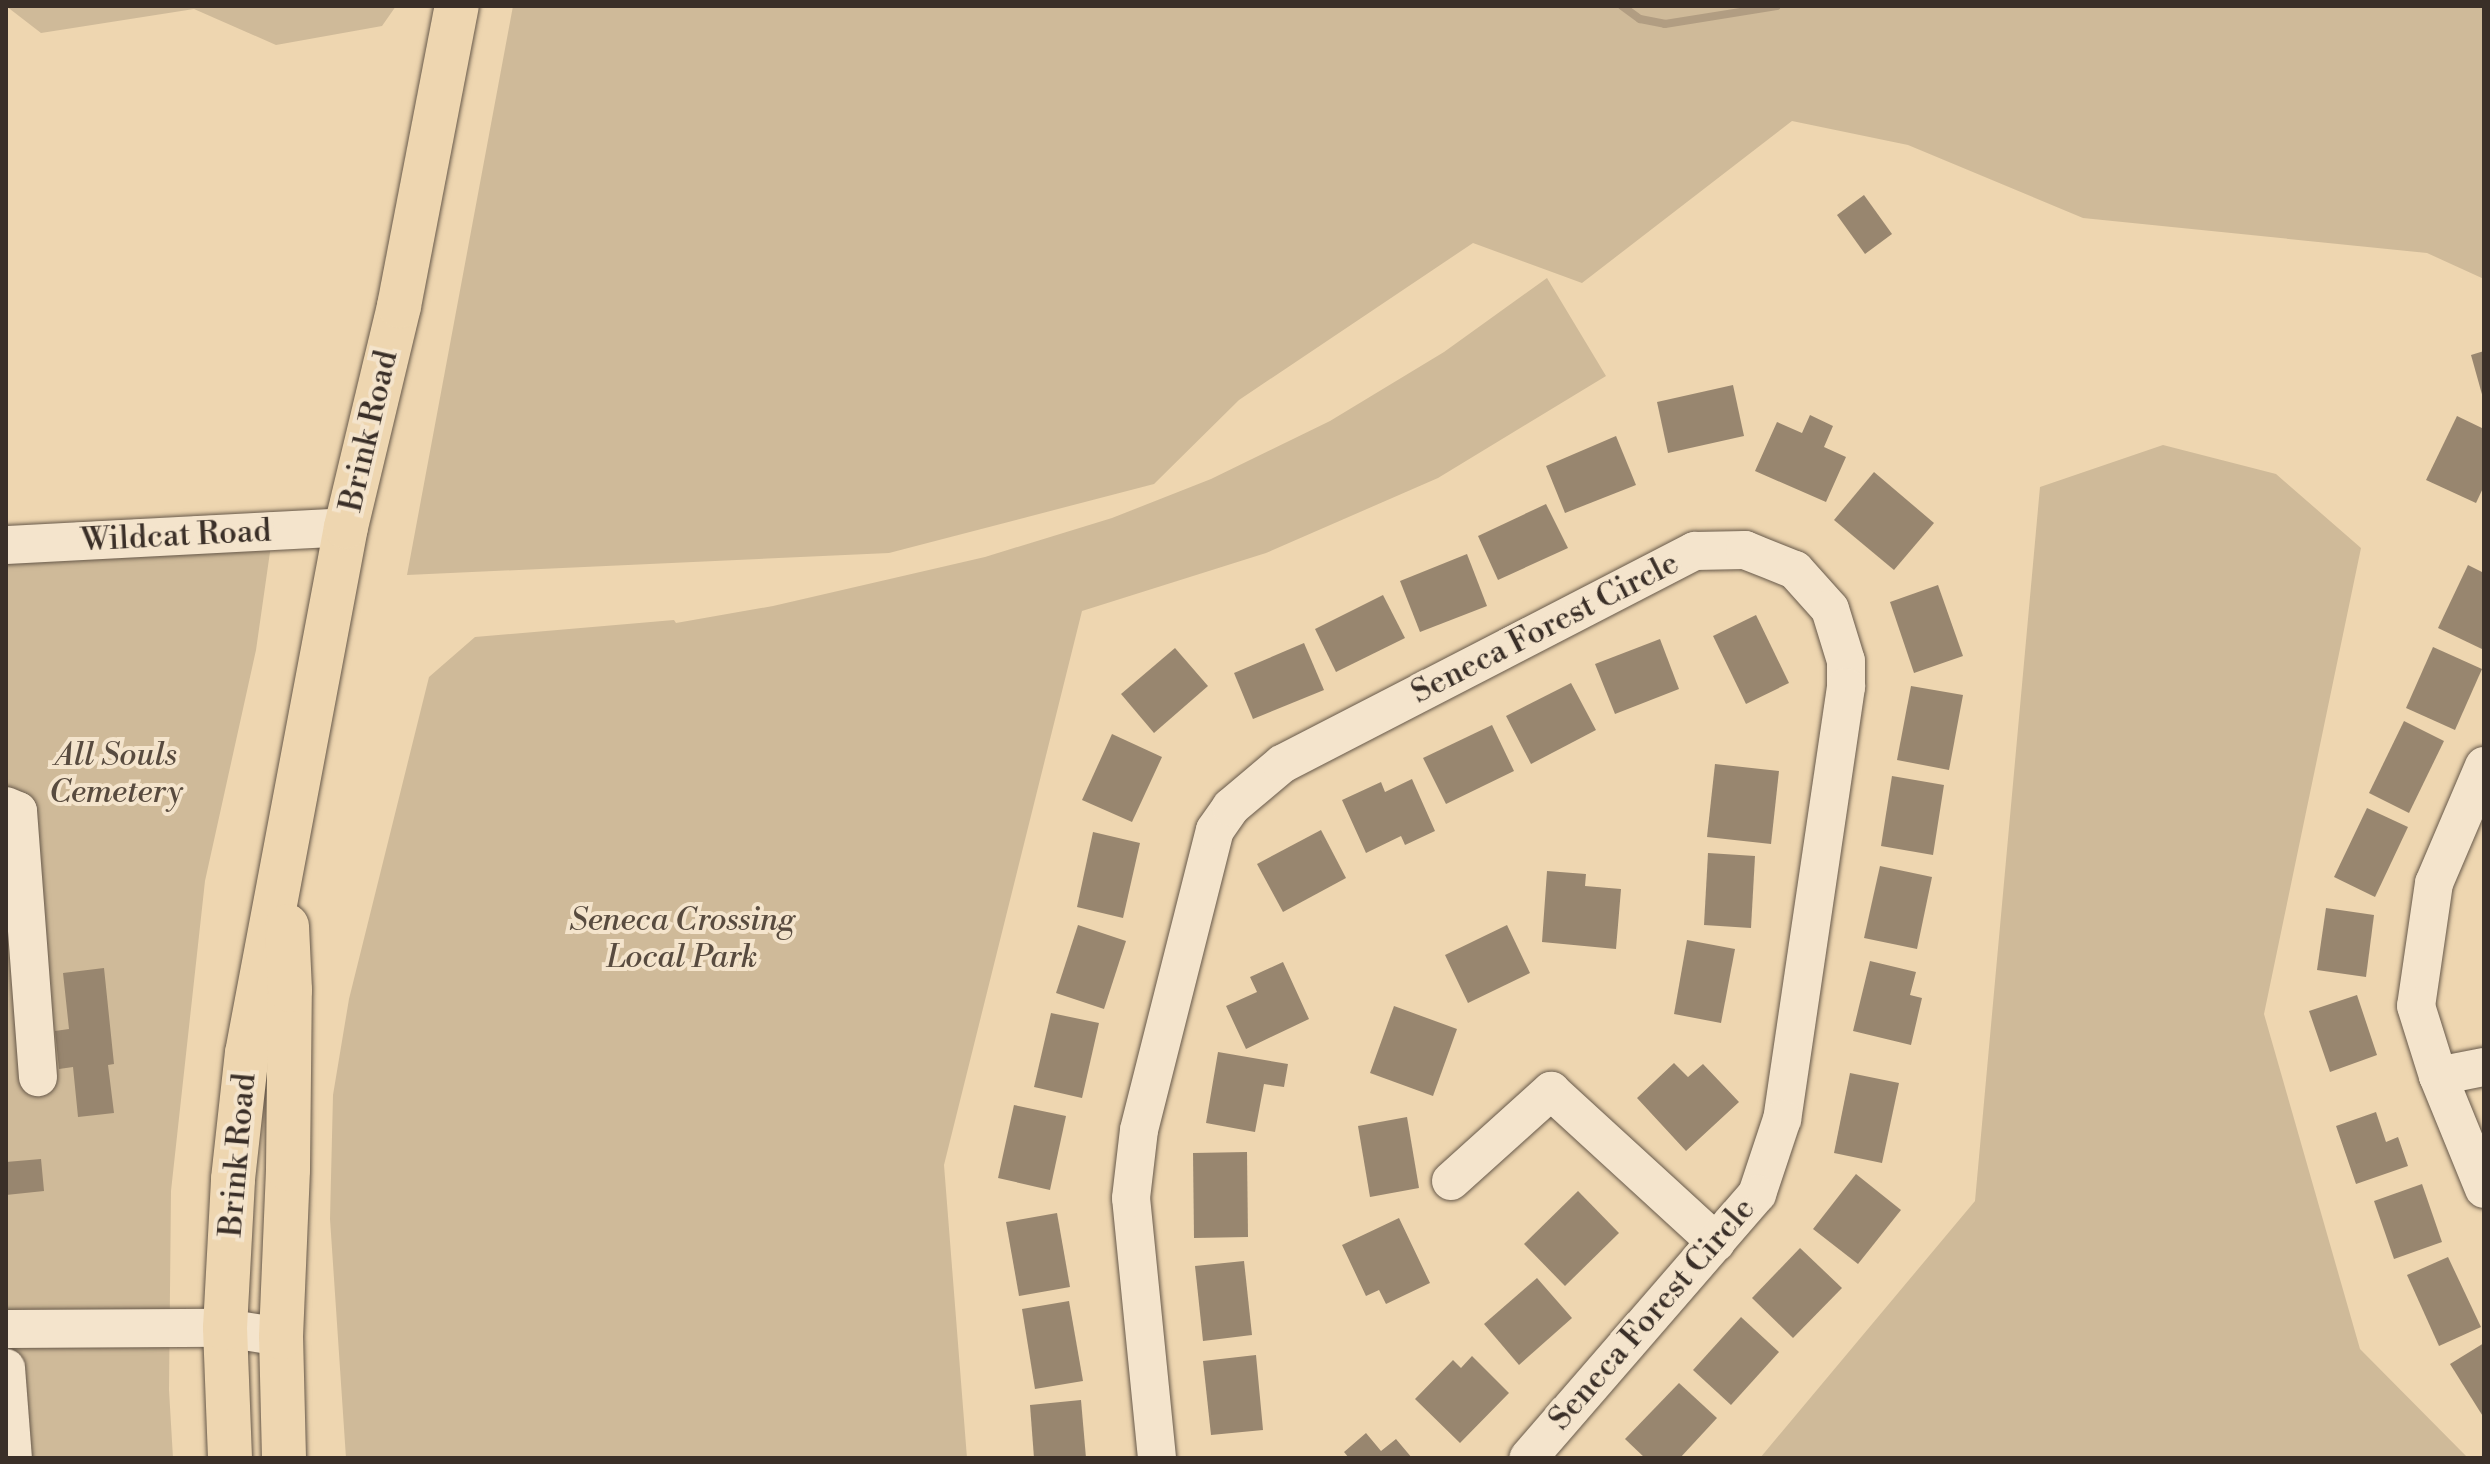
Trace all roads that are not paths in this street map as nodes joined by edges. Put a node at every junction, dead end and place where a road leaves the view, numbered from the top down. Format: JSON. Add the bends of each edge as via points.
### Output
{"nodes":[{"id":1,"x":457,"y":6,"type":"edge"},
{"id":2,"x":346,"y":527,"type":"junction"},
{"id":3,"x":6,"y":545,"type":"edge"},
{"id":4,"x":2484,"y":766,"type":"edge"},
{"id":5,"x":6,"y":806,"type":"edge"},
{"id":6,"x":284,"y":856,"type":"junction"},
{"id":7,"x":2484,"y":1067,"type":"edge"},
{"id":8,"x":2438,"y":1076,"type":"junction"},
{"id":9,"x":38,"y":1077,"type":"dead end"},
{"id":10,"x":1451,"y":1181,"type":"dead end"},
{"id":11,"x":2484,"y":1189,"type":"edge"},
{"id":12,"x":1716,"y":1242,"type":"junction"},
{"id":13,"x":225,"y":1328,"type":"junction"},
{"id":14,"x":6,"y":1329,"type":"edge"},
{"id":15,"x":281,"y":1337,"type":"junction"},
{"id":16,"x":6,"y":1368,"type":"edge"},
{"id":17,"x":13,"y":1458,"type":"edge"},
{"id":18,"x":230,"y":1458,"type":"edge"},
{"id":19,"x":284,"y":1458,"type":"edge"},
{"id":20,"x":1157,"y":1458,"type":"edge"},
{"id":21,"x":1528,"y":1458,"type":"edge"}],
"edges":[{"from":1,"to":2,"type":"main road","name":"Brink Road","via":[[399,306]]},
{"from":2,"to":3,"type":"street","name":"Wildcat Road"},
{"from":2,"to":6,"type":"main road","name":"Brink Road"},
{"from":4,"to":8,"type":"street","via":[[2434,883],[2419,972],[2416,1006]]},
{"from":5,"to":9,"type":"street","via":[[18,811]]},
{"from":6,"to":13,"type":"main road","name":"Brink Road","via":[[247,1053]]},
{"from":6,"to":15,"type":"main road","name":"Brink Road","via":[[290,1005]]},
{"from":7,"to":8,"type":"street"},
{"from":8,"to":11,"type":"street"},
{"from":10,"to":12,"type":"street","via":[[1551,1091]]},
{"from":12,"to":20,"type":"street","name":"Seneca Forest Circle","via":[[1757,1194],[1782,1119],[1846,687],[1846,661],[1830,609],[1795,570],[1745,550],[1695,551],[1282,764],[1231,807],[1215,830],[1139,1130],[1131,1198]]},
{"from":12,"to":21,"type":"street","name":"Seneca Forest Circle"},
{"from":13,"to":14,"type":"street"},
{"from":13,"to":15,"type":"street"},
{"from":13,"to":18,"type":"main road","name":"Brink Road"},
{"from":15,"to":19,"type":"main road","name":"Brink Road"},
{"from":16,"to":17,"type":"street"}]}
